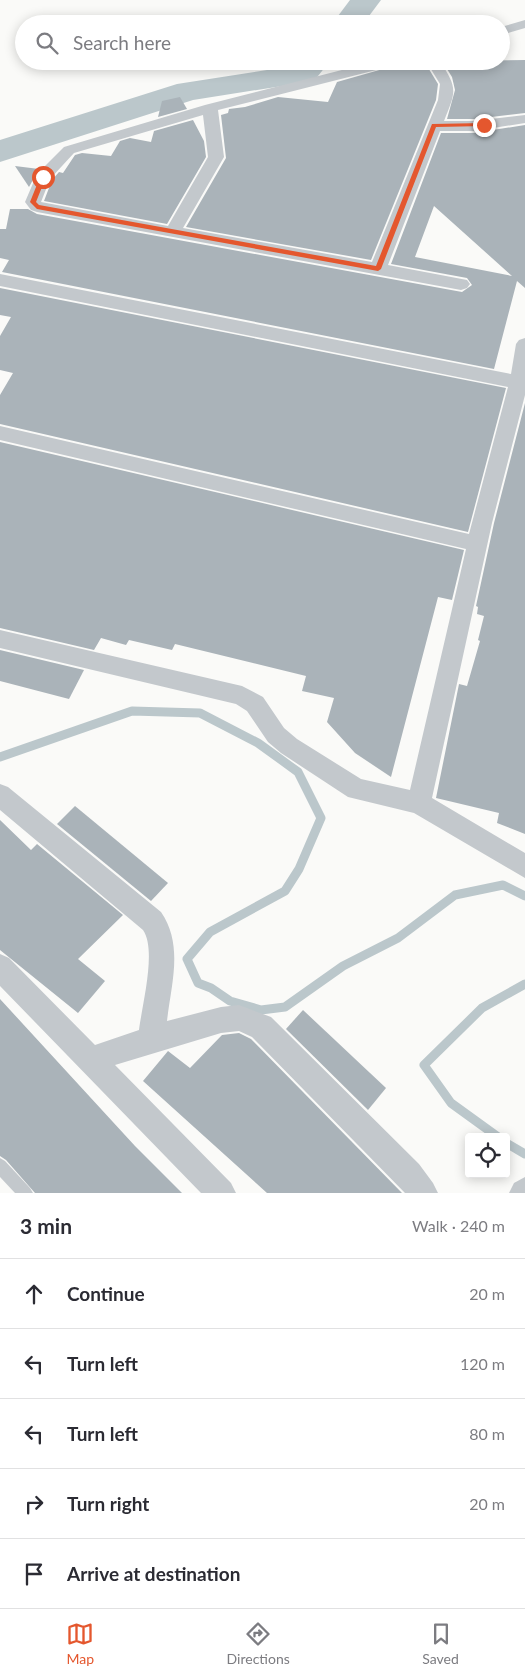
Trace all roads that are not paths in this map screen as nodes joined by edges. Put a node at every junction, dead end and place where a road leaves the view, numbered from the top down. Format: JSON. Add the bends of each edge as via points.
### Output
{"nodes":[{"id":1,"x":525,"y":24,"type":"edge"},
{"id":2,"x":510,"y":28,"type":"edge"},
{"id":3,"x":360,"y":70,"type":"edge"},
{"id":4,"x":438,"y":70,"type":"edge"},
{"id":5,"x":210,"y":108,"type":"junction"},
{"id":6,"x":525,"y":119,"type":"edge"},
{"id":7,"x":434,"y":126,"type":"junction"},
{"id":8,"x":174,"y":230,"type":"junction"},
{"id":9,"x":378,"y":269,"type":"junction"},
{"id":10,"x":0,"y":280,"type":"edge"},
{"id":11,"x":461,"y":284,"type":"dead end"},
{"id":12,"x":525,"y":344,"type":"edge"},
{"id":13,"x":518,"y":382,"type":"junction"},
{"id":14,"x":0,"y":433,"type":"edge"},
{"id":15,"x":479,"y":544,"type":"junction"},
{"id":16,"x":0,"y":639,"type":"edge"},
{"id":17,"x":0,"y":795,"type":"edge"},
{"id":18,"x":419,"y":803,"type":"junction"},
{"id":19,"x":525,"y":866,"type":"edge"},
{"id":20,"x":0,"y":967,"type":"edge"},
{"id":21,"x":151,"y":1039,"type":"junction"},
{"id":22,"x":90,"y":1060,"type":"junction"},
{"id":23,"x":0,"y":1166,"type":"edge"},
{"id":24,"x":25,"y":1193,"type":"edge"},
{"id":25,"x":222,"y":1193,"type":"edge"},
{"id":26,"x":423,"y":1193,"type":"edge"}],
"edges":[{"from":1,"to":2,"type":"street"},
{"from":3,"to":5,"type":"street"},
{"from":4,"to":7,"type":"street","via":[[447,84],[445,100]]},
{"from":5,"to":8,"type":"street","via":[[216,156]]},
{"from":5,"to":8,"type":"street","via":[[69,150],[43,177],[33,202],[37,207]]},
{"from":6,"to":7,"type":"street","via":[[474,126]]},
{"from":7,"to":9,"type":"street"},
{"from":8,"to":9,"type":"street"},
{"from":9,"to":11,"type":"street"},
{"from":10,"to":13,"type":"street"},
{"from":12,"to":13,"type":"street"},
{"from":13,"to":15,"type":"street"},
{"from":14,"to":15,"type":"street"},
{"from":15,"to":18,"type":"street"},
{"from":16,"to":18,"type":"street","via":[[242,696],[255,704],[270,728],[288,746],[356,790]]},
{"from":17,"to":21,"type":"street","via":[[152,921],[158,930],[162,952]]},
{"from":18,"to":19,"type":"street"},
{"from":20,"to":22,"type":"street"},
{"from":21,"to":22,"type":"street"},
{"from":21,"to":26,"type":"street","via":[[238,1018],[261,1027],[409,1174]]},
{"from":22,"to":25,"type":"street"},
{"from":23,"to":24,"type":"lane"}]}
